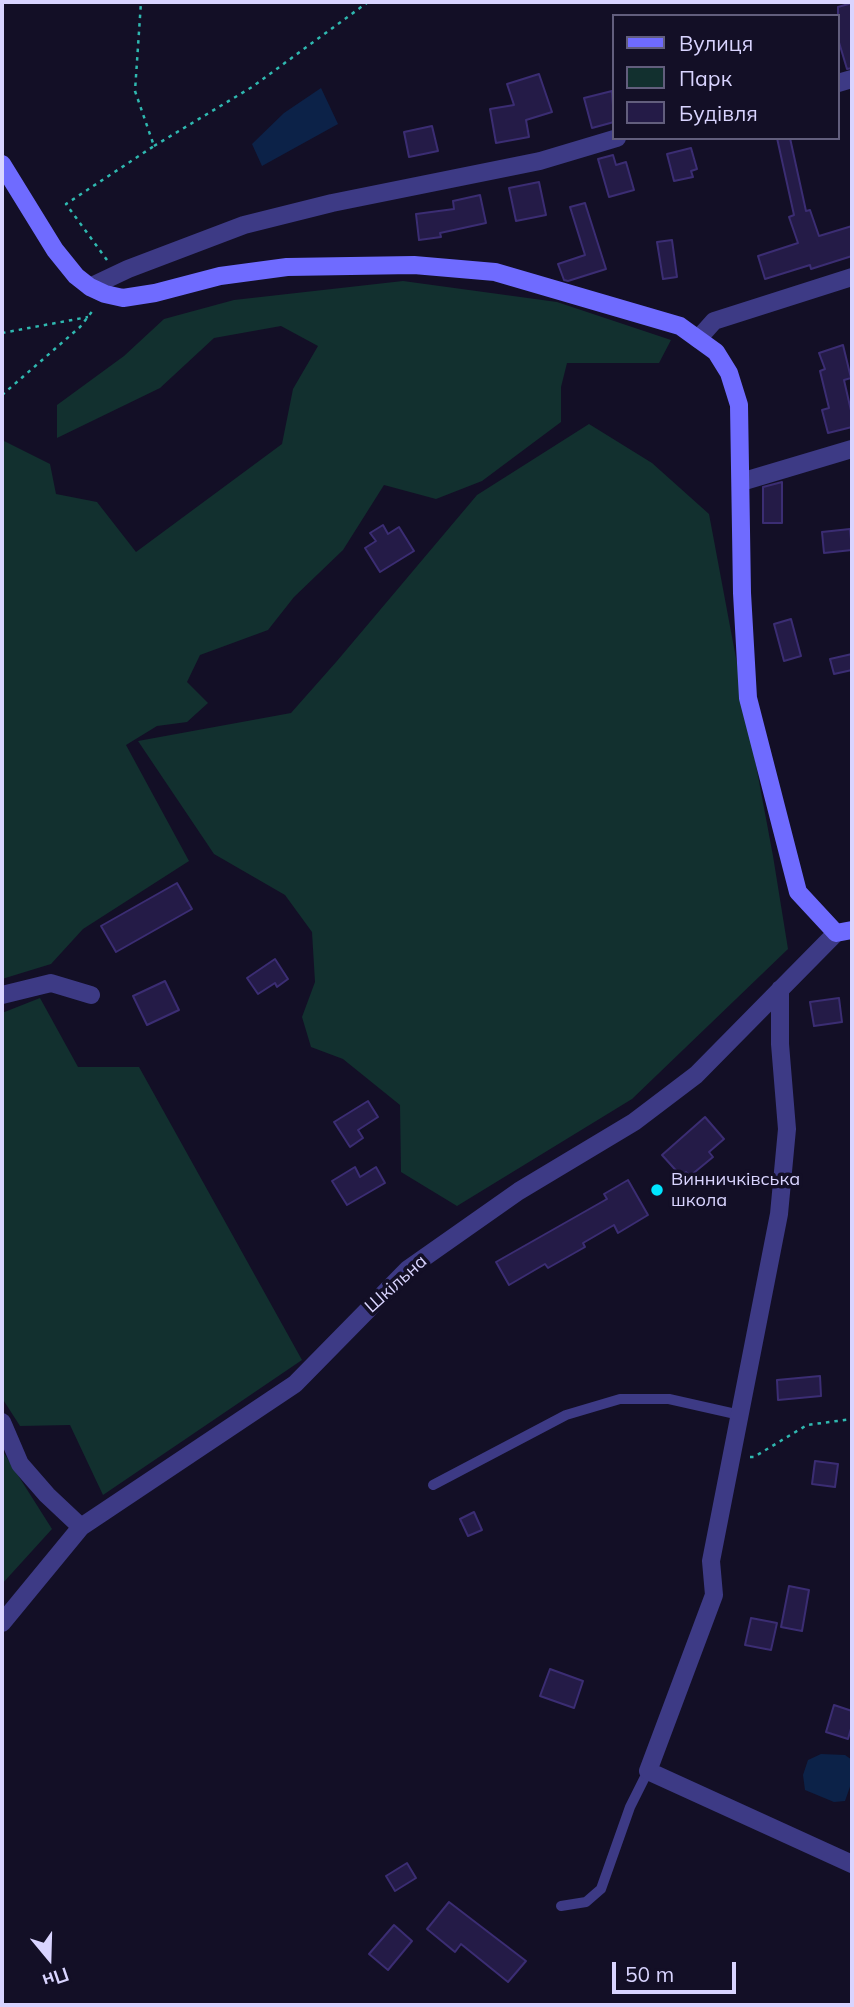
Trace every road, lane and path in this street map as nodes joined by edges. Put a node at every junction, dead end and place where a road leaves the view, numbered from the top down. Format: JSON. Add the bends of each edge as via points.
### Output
{"nodes":[{"id":1,"x":141,"y":2,"type":"edge"},
{"id":2,"x":368,"y":2,"type":"edge"},
{"id":3,"x":612,"y":139,"type":"edge"},
{"id":4,"x":154,"y":146,"type":"junction"},
{"id":5,"x":2,"y":164,"type":"edge"},
{"id":6,"x":117,"y":274,"type":"junction"},
{"id":7,"x":852,"y":277,"type":"edge"},
{"id":8,"x":98,"y":290,"type":"junction"},
{"id":9,"x":88,"y":317,"type":"junction"},
{"id":10,"x":2,"y":333,"type":"edge"},
{"id":11,"x":698,"y":339,"type":"junction"},
{"id":12,"x":2,"y":395,"type":"edge"},
{"id":13,"x":852,"y":449,"type":"edge"},
{"id":14,"x":741,"y":482,"type":"junction"},
{"id":15,"x":844,"y":932,"type":"edge"},
{"id":16,"x":780,"y":989,"type":"junction"},
{"id":17,"x":2,"y":995,"type":"edge"},
{"id":18,"x":91,"y":995,"type":"dead end"},
{"id":19,"x":740,"y":1415,"type":"junction"},
{"id":20,"x":852,"y":1419,"type":"edge"},
{"id":21,"x":2,"y":1422,"type":"edge"},
{"id":22,"x":731,"y":1457,"type":"junction"},
{"id":23,"x":433,"y":1485,"type":"dead end"},
{"id":24,"x":81,"y":1527,"type":"junction"},
{"id":25,"x":2,"y":1623,"type":"edge"},
{"id":26,"x":648,"y":1771,"type":"junction"},
{"id":27,"x":852,"y":1864,"type":"edge"},
{"id":28,"x":561,"y":1906,"type":"dead end"}],
"edges":[{"from":1,"to":4,"type":"path","via":[[135,91]]},
{"from":2,"to":4,"type":"path","via":[[252,87]]},
{"from":3,"to":6,"type":"street","via":[[540,161],[244,225]]},
{"from":4,"to":6,"type":"path","via":[[66,205]]},
{"from":5,"to":8,"type":"street","via":[[55,250],[76,276]]},
{"from":6,"to":8,"type":"street"},
{"from":7,"to":11,"type":"street","via":[[714,321]]},
{"from":8,"to":9,"type":"path"},
{"from":8,"to":11,"type":"street","via":[[123,298],[220,276],[288,267],[414,264],[495,272],[680,326]]},
{"from":9,"to":10,"type":"path"},
{"from":9,"to":12,"type":"path"},
{"from":11,"to":14,"type":"street","via":[[716,352],[733,384],[739,405]]},
{"from":13,"to":14,"type":"street"},
{"from":14,"to":15,"type":"street","via":[[748,698],[798,892]]},
{"from":15,"to":16,"type":"street","name":"Шкільна"},
{"from":16,"to":19,"type":"street","via":[[787,1129],[779,1214]]},
{"from":16,"to":24,"type":"street","name":"Шкільна","via":[[696,1075],[635,1122],[519,1191],[408,1269],[295,1384]]},
{"from":17,"to":18,"type":"street","via":[[51,982]]},
{"from":19,"to":22,"type":"street"},
{"from":19,"to":23,"type":"lane","via":[[669,1399],[621,1399],[566,1415]]},
{"from":20,"to":22,"type":"path","via":[[807,1424],[754,1457]]},
{"from":21,"to":24,"type":"street","via":[[20,1464]]},
{"from":22,"to":26,"type":"street","via":[[711,1561],[714,1595]]},
{"from":24,"to":25,"type":"street","name":"Шкільна"},
{"from":26,"to":27,"type":"street"},
{"from":26,"to":28,"type":"lane","via":[[601,1889],[586,1902]]}]}
